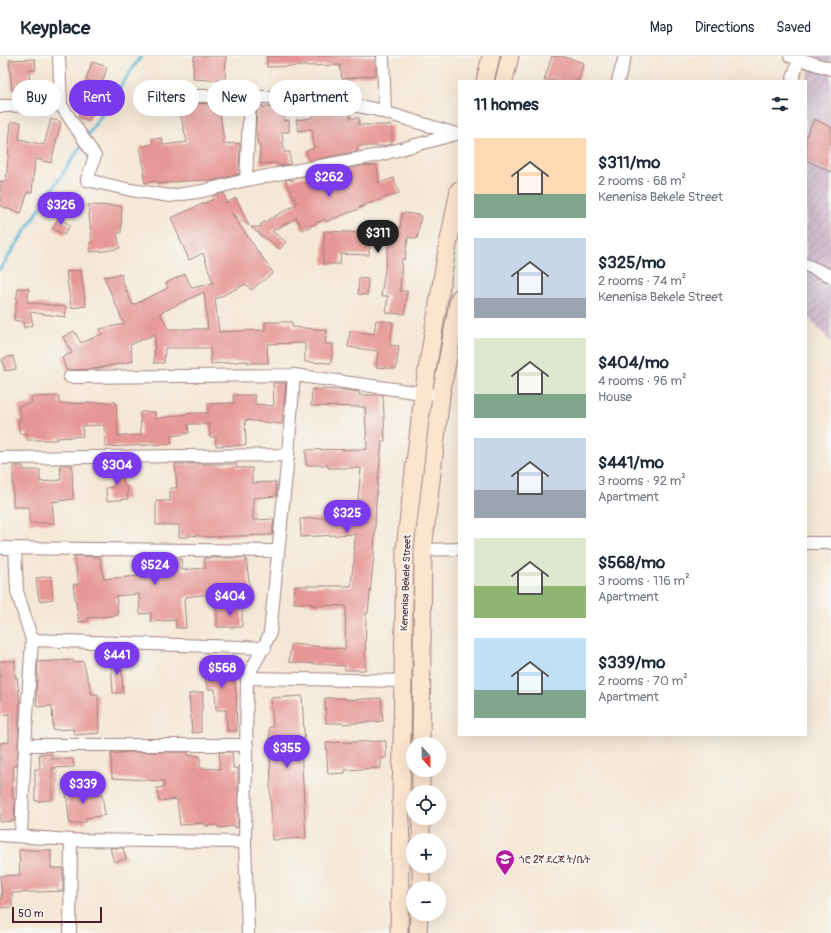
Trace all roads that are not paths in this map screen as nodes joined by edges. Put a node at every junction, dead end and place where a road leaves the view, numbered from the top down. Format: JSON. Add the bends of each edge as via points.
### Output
{"nodes":[{"id":1,"x":60,"y":56,"type":"edge"},
{"id":2,"x":383,"y":56,"type":"edge"},
{"id":3,"x":491,"y":56,"type":"edge"},
{"id":4,"x":510,"y":56,"type":"edge"},
{"id":5,"x":625,"y":56,"type":"edge"},
{"id":6,"x":794,"y":57,"type":"edge"},
{"id":7,"x":831,"y":69,"type":"edge"},
{"id":8,"x":60,"y":80,"type":"edge"},
{"id":9,"x":485,"y":80,"type":"edge"},
{"id":10,"x":504,"y":80,"type":"edge"},
{"id":11,"x":618,"y":80,"type":"edge"},
{"id":12,"x":792,"y":80,"type":"edge"},
{"id":13,"x":261,"y":97,"type":"edge"},
{"id":14,"x":61,"y":105,"type":"edge"},
{"id":15,"x":0,"y":106,"type":"edge"},
{"id":16,"x":12,"y":106,"type":"edge"},
{"id":17,"x":385,"y":112,"type":"junction"},
{"id":18,"x":249,"y":116,"type":"edge"},
{"id":19,"x":457,"y":135,"type":"edge"},
{"id":20,"x":246,"y":180,"type":"junction"},
{"id":21,"x":458,"y":195,"type":"edge"},
{"id":22,"x":807,"y":265,"type":"edge"},
{"id":23,"x":831,"y":276,"type":"edge"},
{"id":24,"x":458,"y":303,"type":"edge"},
{"id":25,"x":294,"y":375,"type":"junction"},
{"id":26,"x":70,"y":377,"type":"dead end"},
{"id":27,"x":423,"y":394,"type":"junction"},
{"id":28,"x":441,"y":395,"type":"junction"},
{"id":29,"x":288,"y":455,"type":"junction"},
{"id":30,"x":0,"y":458,"type":"edge"},
{"id":31,"x":807,"y":543,"type":"edge"},
{"id":32,"x":831,"y":543,"type":"edge"},
{"id":33,"x":0,"y":548,"type":"edge"},
{"id":34,"x":15,"y":549,"type":"junction"},
{"id":35,"x":458,"y":549,"type":"edge"},
{"id":36,"x":423,"y":550,"type":"junction"},
{"id":37,"x":278,"y":551,"type":"junction"},
{"id":38,"x":32,"y":640,"type":"junction"},
{"id":39,"x":265,"y":648,"type":"junction"},
{"id":40,"x":247,"y":678,"type":"junction"},
{"id":41,"x":403,"y":681,"type":"junction"},
{"id":42,"x":422,"y":737,"type":"edge"},
{"id":43,"x":25,"y":745,"type":"junction"},
{"id":44,"x":247,"y":745,"type":"junction"},
{"id":45,"x":0,"y":835,"type":"edge"},
{"id":46,"x":21,"y":836,"type":"junction"},
{"id":47,"x":71,"y":840,"type":"junction"},
{"id":48,"x":245,"y":842,"type":"junction"},
{"id":49,"x":419,"y":921,"type":"edge"},
{"id":50,"x":70,"y":933,"type":"edge"},
{"id":51,"x":248,"y":933,"type":"edge"},
{"id":52,"x":399,"y":933,"type":"edge"},
{"id":53,"x":418,"y":933,"type":"edge"}],
"edges":[{"from":1,"to":8,"type":"street"},
{"from":2,"to":17,"type":"street"},
{"from":3,"to":9,"type":"main road"},
{"from":4,"to":10,"type":"main road"},
{"from":5,"to":11,"type":"street"},
{"from":6,"to":7,"type":"street"},
{"from":6,"to":12,"type":"street"},
{"from":13,"to":17,"type":"street","via":[[315,98]]},
{"from":14,"to":20,"type":"street","via":[[95,156],[87,180],[170,196]]},
{"from":15,"to":16,"type":"street"},
{"from":17,"to":19,"type":"street"},
{"from":18,"to":20,"type":"street"},
{"from":19,"to":20,"type":"street","via":[[379,155]]},
{"from":21,"to":27,"type":"main road","name":"Kenenisa Bekele Street"},
{"from":22,"to":23,"type":"street"},
{"from":24,"to":28,"type":"main road","name":"Kenenisa Bekele Street"},
{"from":25,"to":26,"type":"street"},
{"from":25,"to":27,"type":"street"},
{"from":25,"to":29,"type":"street"},
{"from":27,"to":28,"type":"street"},
{"from":27,"to":41,"type":"main road","name":"Kenenisa Bekele Street","via":[[405,549]]},
{"from":28,"to":36,"type":"main road","name":"Kenenisa Bekele Street"},
{"from":29,"to":30,"type":"street"},
{"from":29,"to":37,"type":"street"},
{"from":31,"to":32,"type":"street"},
{"from":33,"to":34,"type":"street"},
{"from":34,"to":37,"type":"street"},
{"from":34,"to":38,"type":"street","via":[[17,591]]},
{"from":35,"to":36,"type":"street"},
{"from":36,"to":42,"type":"main road","name":"Kenenisa Bekele Street"},
{"from":37,"to":39,"type":"street","via":[[270,633]]},
{"from":38,"to":39,"type":"street"},
{"from":38,"to":43,"type":"street"},
{"from":39,"to":40,"type":"street"},
{"from":40,"to":41,"type":"street"},
{"from":40,"to":44,"type":"street"},
{"from":41,"to":52,"type":"main road","name":"Kenenisa Bekele Street"},
{"from":43,"to":44,"type":"street"},
{"from":43,"to":46,"type":"street"},
{"from":44,"to":48,"type":"street"},
{"from":45,"to":46,"type":"street"},
{"from":46,"to":47,"type":"street"},
{"from":47,"to":48,"type":"street"},
{"from":47,"to":50,"type":"street"},
{"from":48,"to":51,"type":"street"},
{"from":49,"to":53,"type":"main road"}]}
